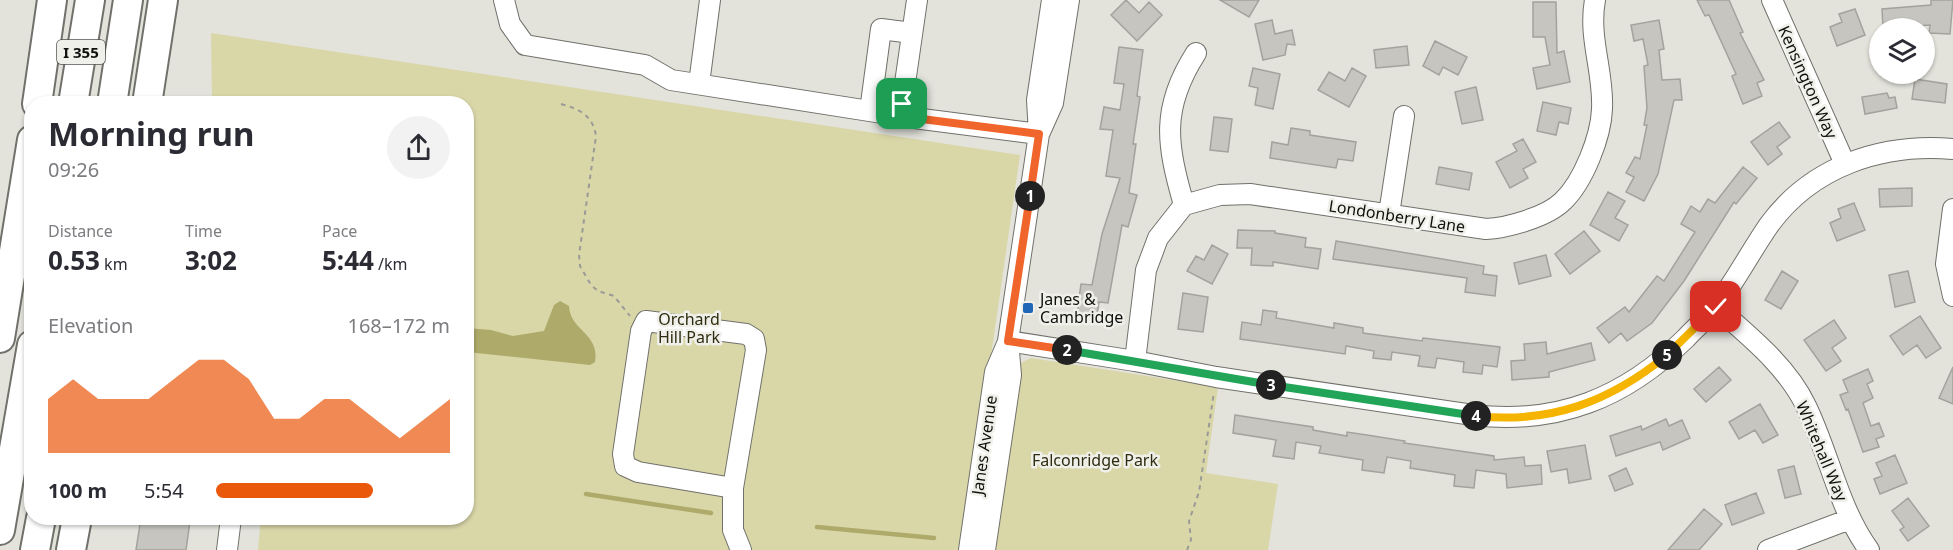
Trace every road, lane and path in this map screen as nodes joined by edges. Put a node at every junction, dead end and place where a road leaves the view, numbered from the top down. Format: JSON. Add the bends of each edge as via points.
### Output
{"nodes":[{"id":1,"x":52,"y":0,"type":"edge"},
{"id":2,"x":90,"y":0,"type":"edge"},
{"id":3,"x":128,"y":0,"type":"edge"},
{"id":4,"x":163,"y":0,"type":"edge"},
{"id":5,"x":504,"y":0,"type":"edge"},
{"id":6,"x":710,"y":0,"type":"edge"},
{"id":7,"x":917,"y":0,"type":"edge"},
{"id":8,"x":1052,"y":0,"type":"edge"},
{"id":9,"x":1069,"y":0,"type":"edge"},
{"id":10,"x":1595,"y":0,"type":"edge"},
{"id":11,"x":1775,"y":1,"type":"edge"},
{"id":12,"x":912,"y":33,"type":"junction"},
{"id":13,"x":1196,"y":53,"type":"dead end"},
{"id":14,"x":699,"y":84,"type":"junction"},
{"id":15,"x":38,"y":96,"type":"edge"},
{"id":16,"x":74,"y":96,"type":"edge"},
{"id":17,"x":113,"y":96,"type":"edge"},
{"id":18,"x":148,"y":96,"type":"edge"},
{"id":19,"x":561,"y":104,"type":"dead end"},
{"id":20,"x":870,"y":111,"type":"junction"},
{"id":21,"x":1404,"y":116,"type":"dead end"},
{"id":22,"x":914,"y":118,"type":"junction"},
{"id":23,"x":1039,"y":134,"type":"junction"},
{"id":24,"x":1953,"y":148,"type":"edge"},
{"id":25,"x":1845,"y":164,"type":"junction"},
{"id":26,"x":24,"y":190,"type":"edge"},
{"id":27,"x":1184,"y":205,"type":"junction"},
{"id":28,"x":1953,"y":209,"type":"edge"},
{"id":29,"x":1389,"y":214,"type":"junction"},
{"id":30,"x":1953,"y":296,"type":"edge"},
{"id":31,"x":1716,"y":307,"type":"junction"},
{"id":32,"x":632,"y":318,"type":"dead end"},
{"id":33,"x":0,"y":338,"type":"edge"},
{"id":34,"x":1008,"y":341,"type":"junction"},
{"id":35,"x":1135,"y":361,"type":"junction"},
{"id":36,"x":1216,"y":377,"type":"junction"},
{"id":37,"x":24,"y":391,"type":"edge"},
{"id":38,"x":733,"y":488,"type":"junction"},
{"id":39,"x":1850,"y":519,"type":"junction"},
{"id":40,"x":40,"y":525,"type":"edge"},
{"id":41,"x":76,"y":525,"type":"edge"},
{"id":42,"x":230,"y":525,"type":"edge"},
{"id":43,"x":0,"y":530,"type":"edge"},
{"id":44,"x":35,"y":550,"type":"edge"},
{"id":45,"x":71,"y":550,"type":"edge"},
{"id":46,"x":228,"y":550,"type":"edge"},
{"id":47,"x":741,"y":550,"type":"edge"},
{"id":48,"x":969,"y":550,"type":"edge"},
{"id":49,"x":985,"y":550,"type":"edge"},
{"id":50,"x":1187,"y":550,"type":"edge"},
{"id":51,"x":1768,"y":550,"type":"edge"},
{"id":52,"x":1869,"y":550,"type":"edge"}],
"edges":[{"from":1,"to":15,"type":"highway"},
{"from":2,"to":16,"type":"highway","number":"I 355"},
{"from":3,"to":17,"type":"highway","number":"I 355"},
{"from":4,"to":18,"type":"highway"},
{"from":5,"to":14,"type":"street","via":[[510,24],[525,45],[645,65],[671,80]]},
{"from":6,"to":14,"type":"street"},
{"from":7,"to":12,"type":"street"},
{"from":8,"to":23,"type":"street","name":"Janes Avenue","via":[[1037,100]]},
{"from":9,"to":23,"type":"street","name":"Janes Avenue","via":[[1053,103]]},
{"from":10,"to":29,"type":"street","name":"Londonberry Lane","via":[[1592,29],[1602,96],[1601,122],[1589,158],[1562,202],[1498,228]]},
{"from":11,"to":25,"type":"street","name":"Kensington Way"},
{"from":12,"to":20,"type":"street","via":[[881,29]]},
{"from":12,"to":22,"type":"street","via":[[902,104]]},
{"from":13,"to":27,"type":"street","via":[[1181,76],[1170,122],[1171,159]]},
{"from":14,"to":20,"type":"street"},
{"from":19,"to":32,"type":"path","via":[[582,111],[595,126],[580,266],[591,285],[614,296]]},
{"from":20,"to":22,"type":"street"},
{"from":21,"to":29,"type":"street"},
{"from":22,"to":23,"type":"street"},
{"from":23,"to":34,"type":"street","name":"Janes Avenue"},
{"from":24,"to":25,"type":"street","via":[[1888,151]]},
{"from":25,"to":31,"type":"street","via":[[1817,180],[1783,208]]},
{"from":26,"to":33,"type":"highway"},
{"from":27,"to":29,"type":"street","name":"Londonberry Lane","via":[[1220,195],[1250,194]]},
{"from":27,"to":35,"type":"street","via":[[1158,238],[1149,258]]},
{"from":28,"to":30,"type":"street","via":[[1946,264]]},
{"from":31,"to":36,"type":"street","via":[[1640,378],[1580,406],[1543,415],[1473,415]]},
{"from":31,"to":39,"type":"street","name":"Whitehall Way","via":[[1773,360],[1806,405]]},
{"from":34,"to":35,"type":"street"},
{"from":34,"to":48,"type":"street","name":"Janes Avenue","via":[[995,372]]},
{"from":34,"to":49,"type":"street","name":"Janes Avenue","via":[[1011,375]]},
{"from":35,"to":36,"type":"street"},
{"from":36,"to":50,"type":"path"},
{"from":37,"to":43,"type":"highway"},
{"from":38,"to":38,"type":"street","via":[[756,350],[754,339],[646,321],[641,331],[626,432],[625,466],[638,472]]},
{"from":38,"to":47,"type":"street","via":[[733,530]]},
{"from":39,"to":51,"type":"street"},
{"from":39,"to":52,"type":"street","name":"Whitehall Way"},
{"from":40,"to":44,"type":"highway"},
{"from":41,"to":45,"type":"highway"},
{"from":42,"to":46,"type":"street"}]}
